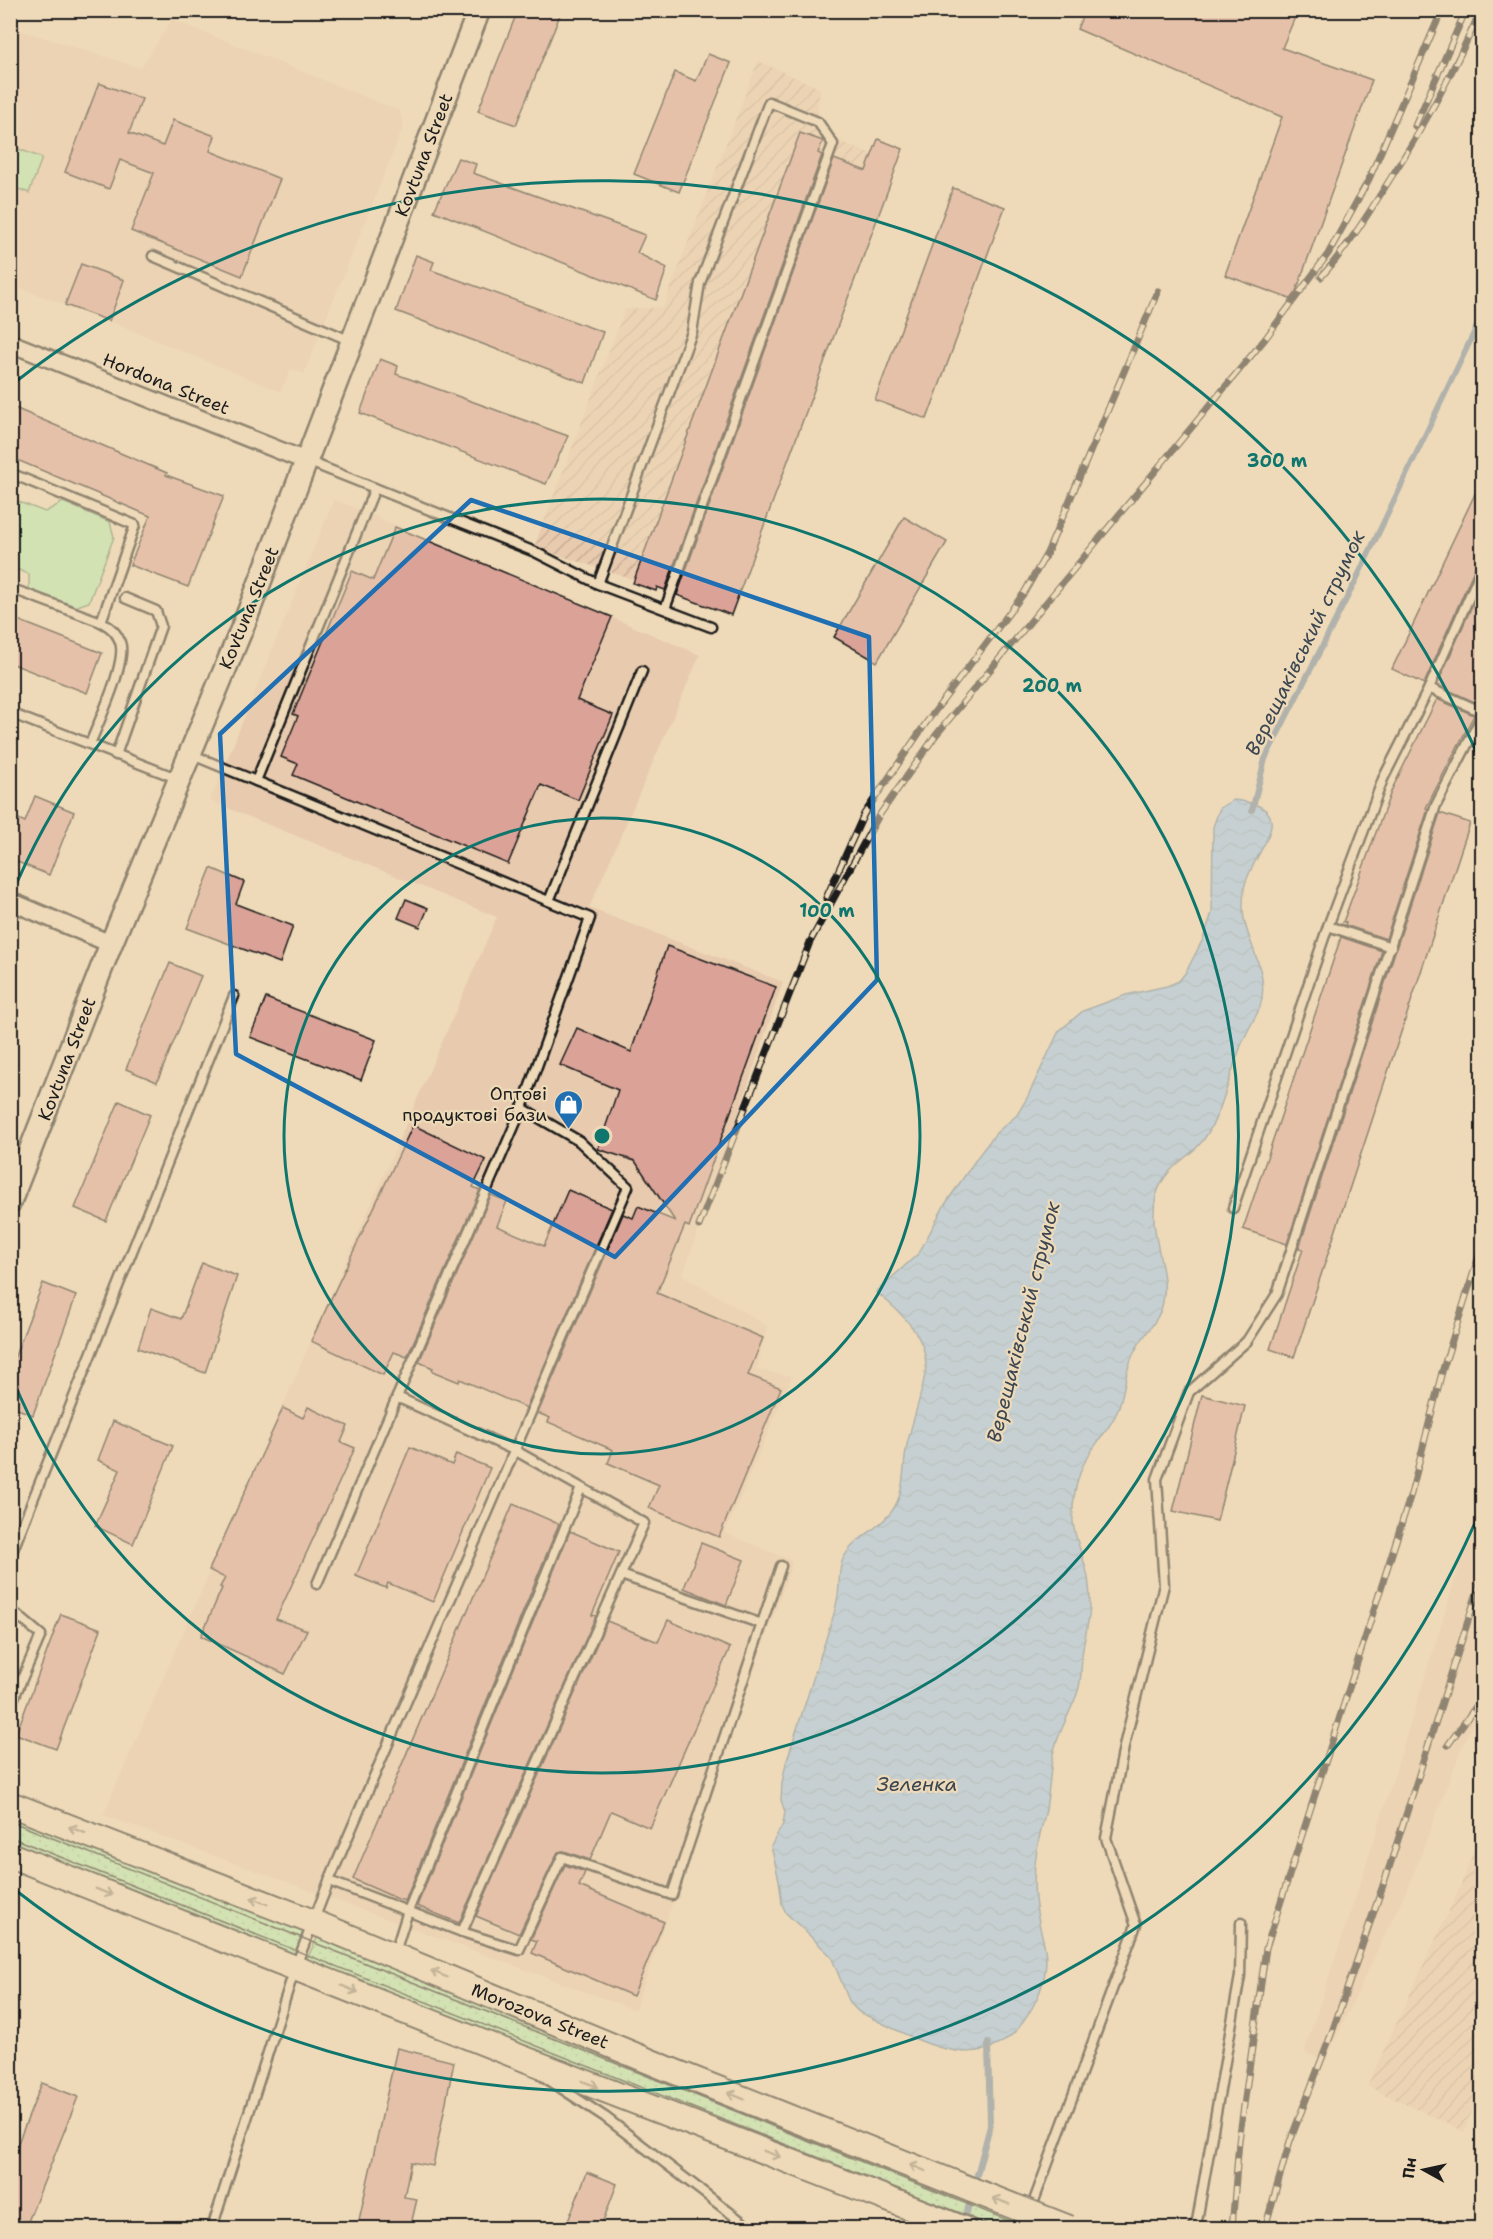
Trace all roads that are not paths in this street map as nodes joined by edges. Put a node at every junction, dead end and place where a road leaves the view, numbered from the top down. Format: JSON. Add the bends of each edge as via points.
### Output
{"nodes":[{"id":1,"x":479,"y":10,"type":"edge"},
{"id":2,"x":153,"y":255,"type":"dead end"},
{"id":3,"x":352,"y":341,"type":"junction"},
{"id":4,"x":10,"y":343,"type":"edge"},
{"id":5,"x":306,"y":461,"type":"junction"},
{"id":6,"x":10,"y":473,"type":"edge"},
{"id":7,"x":375,"y":488,"type":"junction"},
{"id":8,"x":1482,"y":568,"type":"edge"},
{"id":9,"x":598,"y":584,"type":"junction"},
{"id":10,"x":10,"y":588,"type":"edge"},
{"id":11,"x":125,"y":598,"type":"dead end"},
{"id":12,"x":664,"y":609,"type":"junction"},
{"id":13,"x":101,"y":622,"type":"junction"},
{"id":14,"x":711,"y":627,"type":"dead end"},
{"id":15,"x":642,"y":671,"type":"dead end"},
{"id":16,"x":1429,"y":688,"type":"junction"},
{"id":17,"x":1482,"y":712,"type":"edge"},
{"id":18,"x":10,"y":713,"type":"edge"},
{"id":19,"x":1482,"y":717,"type":"edge"},
{"id":20,"x":90,"y":744,"type":"junction"},
{"id":21,"x":116,"y":754,"type":"junction"},
{"id":22,"x":190,"y":754,"type":"junction"},
{"id":23,"x":179,"y":779,"type":"junction"},
{"id":24,"x":256,"y":781,"type":"junction"},
{"id":25,"x":10,"y":901,"type":"edge"},
{"id":26,"x":549,"y":902,"type":"junction"},
{"id":27,"x":1328,"y":926,"type":"junction"},
{"id":28,"x":111,"y":944,"type":"junction"},
{"id":29,"x":1391,"y":947,"type":"junction"},
{"id":30,"x":234,"y":996,"type":"dead end"},
{"id":31,"x":522,"y":1108,"type":"junction"},
{"id":32,"x":10,"y":1202,"type":"edge"},
{"id":33,"x":1233,"y":1208,"type":"dead end"},
{"id":34,"x":397,"y":1397,"type":"junction"},
{"id":35,"x":516,"y":1451,"type":"junction"},
{"id":36,"x":581,"y":1488,"type":"junction"},
{"id":37,"x":10,"y":1557,"type":"edge"},
{"id":38,"x":781,"y":1566,"type":"dead end"},
{"id":39,"x":621,"y":1575,"type":"junction"},
{"id":40,"x":317,"y":1584,"type":"dead end"},
{"id":41,"x":10,"y":1609,"type":"edge"},
{"id":42,"x":762,"y":1624,"type":"junction"},
{"id":43,"x":10,"y":1707,"type":"edge"},
{"id":44,"x":10,"y":1804,"type":"edge"},
{"id":45,"x":10,"y":1855,"type":"edge"},
{"id":46,"x":329,"y":1881,"type":"junction"},
{"id":47,"x":408,"y":1911,"type":"junction"},
{"id":48,"x":313,"y":1922,"type":"junction"},
{"id":49,"x":1241,"y":1923,"type":"dead end"},
{"id":50,"x":462,"y":1932,"type":"junction"},
{"id":51,"x":394,"y":1956,"type":"junction"},
{"id":52,"x":295,"y":1968,"type":"junction"},
{"id":53,"x":517,"y":2056,"type":"junction"},
{"id":54,"x":960,"y":2227,"type":"edge"},
{"id":55,"x":212,"y":2229,"type":"edge"},
{"id":56,"x":750,"y":2229,"type":"edge"},
{"id":57,"x":1024,"y":2229,"type":"edge"},
{"id":58,"x":1069,"y":2229,"type":"edge"},
{"id":59,"x":1193,"y":2229,"type":"edge"}],
"edges":[{"from":1,"to":3,"type":"street","name":"Kovtuna Street"},
{"from":2,"to":3,"type":"lane"},
{"from":3,"to":5,"type":"street","name":"Kovtuna Street"},
{"from":4,"to":5,"type":"street","name":"Hordona Street"},
{"from":5,"to":7,"type":"lane"},
{"from":5,"to":22,"type":"street","name":"Kovtuna Street"},
{"from":6,"to":13,"type":"lane","via":[[135,525]]},
{"from":7,"to":9,"type":"lane","via":[[535,552]]},
{"from":7,"to":24,"type":"lane"},
{"from":8,"to":16,"type":"lane"},
{"from":9,"to":12,"type":"lane"},
{"from":9,"to":12,"type":"lane","via":[[692,332],[700,283],[769,102],[818,122],[833,144]]},
{"from":10,"to":13,"type":"lane"},
{"from":11,"to":21,"type":"lane","via":[[156,611],[160,626]]},
{"from":12,"to":14,"type":"lane"},
{"from":13,"to":20,"type":"lane","via":[[117,635],[121,653]]},
{"from":15,"to":26,"type":"lane"},
{"from":16,"to":17,"type":"lane"},
{"from":16,"to":27,"type":"lane","via":[[1383,778]]},
{"from":18,"to":20,"type":"lane"},
{"from":19,"to":29,"type":"lane","via":[[1436,805]]},
{"from":20,"to":21,"type":"lane"},
{"from":21,"to":23,"type":"lane"},
{"from":22,"to":23,"type":"street","name":"Kovtuna Street"},
{"from":22,"to":24,"type":"lane"},
{"from":23,"to":28,"type":"street","name":"Kovtuna Street"},
{"from":24,"to":26,"type":"lane"},
{"from":25,"to":28,"type":"street"},
{"from":26,"to":31,"type":"lane","via":[[590,918]]},
{"from":27,"to":29,"type":"lane"},
{"from":27,"to":33,"type":"lane"},
{"from":28,"to":32,"type":"street","name":"Kovtuna Street"},
{"from":29,"to":57,"type":"lane","via":[[1277,1294],[1247,1341],[1189,1392],[1156,1479],[1164,1585],[1106,1838],[1136,1925]]},
{"from":30,"to":37,"type":"lane"},
{"from":31,"to":34,"type":"lane"},
{"from":31,"to":35,"type":"lane","via":[[579,1140],[628,1187]]},
{"from":34,"to":35,"type":"lane"},
{"from":34,"to":40,"type":"lane"},
{"from":35,"to":36,"type":"lane"},
{"from":35,"to":46,"type":"lane"},
{"from":36,"to":39,"type":"lane","via":[[644,1523]]},
{"from":36,"to":47,"type":"lane"},
{"from":38,"to":42,"type":"lane"},
{"from":39,"to":42,"type":"lane"},
{"from":39,"to":50,"type":"lane"},
{"from":41,"to":43,"type":"lane","via":[[41,1635]]},
{"from":42,"to":50,"type":"lane","via":[[672,1895],[562,1857],[519,1950]]},
{"from":48,"to":44,"type":"main road","name":"Morozova Street","one_way":true},
{"from":45,"to":52,"type":"main road","one_way":true},
{"from":46,"to":47,"type":"lane"},
{"from":46,"to":48,"type":"lane"},
{"from":47,"to":50,"type":"lane"},
{"from":47,"to":51,"type":"lane"},
{"from":48,"to":51,"type":"main road","name":"Morozova Street"},
{"from":48,"to":52,"type":"lane"},
{"from":49,"to":59,"type":"lane","via":[[1240,1977]]},
{"from":58,"to":51,"type":"main road","name":"Morozova Street","one_way":true,"bridge":true},
{"from":52,"to":53,"type":"main road","one_way":true},
{"from":52,"to":55,"type":"lane"},
{"from":53,"to":54,"type":"main road","one_way":true},
{"from":53,"to":56,"type":"lane","via":[[605,2117]]}]}
